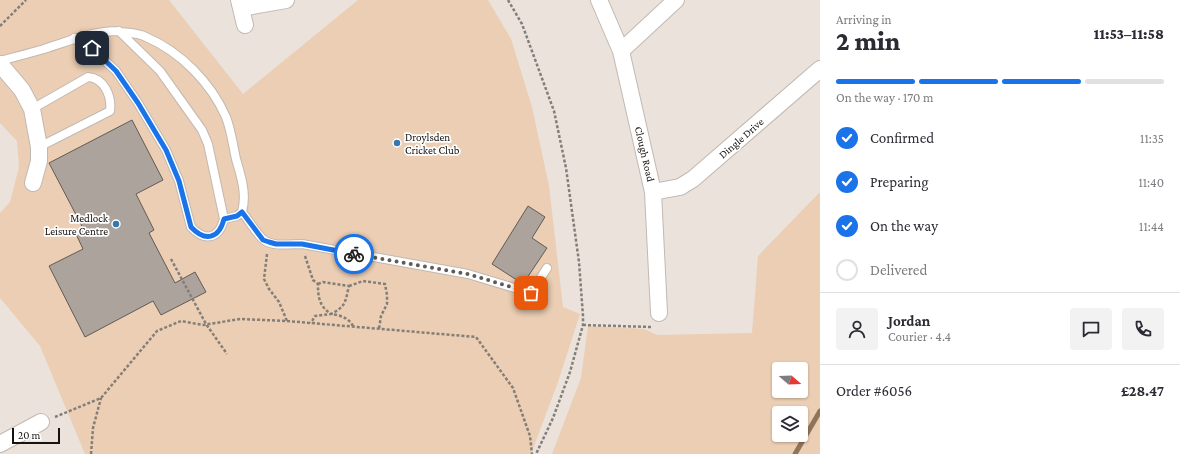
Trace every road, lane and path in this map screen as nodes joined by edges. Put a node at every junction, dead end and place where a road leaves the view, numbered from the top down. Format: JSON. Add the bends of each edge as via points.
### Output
{"nodes":[{"id":1,"x":26,"y":0,"type":"edge"},
{"id":2,"x":286,"y":0,"type":"edge"},
{"id":3,"x":508,"y":0,"type":"edge"},
{"id":4,"x":599,"y":0,"type":"edge"},
{"id":5,"x":676,"y":0,"type":"edge"},
{"id":6,"x":240,"y":4,"type":"edge"},
{"id":7,"x":244,"y":25,"type":"dead end"},
{"id":8,"x":0,"y":26,"type":"edge"},
{"id":9,"x":119,"y":32,"type":"junction"},
{"id":10,"x":74,"y":38,"type":"junction"},
{"id":11,"x":621,"y":51,"type":"junction"},
{"id":12,"x":0,"y":63,"type":"edge"},
{"id":13,"x":820,"y":69,"type":"edge"},
{"id":14,"x":32,"y":109,"type":"junction"},
{"id":15,"x":39,"y":148,"type":"junction"},
{"id":16,"x":33,"y":183,"type":"dead end"},
{"id":17,"x":653,"y":192,"type":"junction"},
{"id":18,"x":242,"y":212,"type":"junction"},
{"id":19,"x":224,"y":219,"type":"junction"},
{"id":20,"x":269,"y":242,"type":"junction"},
{"id":21,"x":302,"y":244,"type":"junction"},
{"id":22,"x":171,"y":259,"type":"dead end"},
{"id":23,"x":547,"y":268,"type":"dead end"},
{"id":24,"x":318,"y":284,"type":"junction"},
{"id":25,"x":349,"y":286,"type":"junction"},
{"id":26,"x":331,"y":314,"type":"junction"},
{"id":27,"x":659,"y":314,"type":"joint"},
{"id":28,"x":287,"y":321,"type":"junction"},
{"id":29,"x":311,"y":323,"type":"junction"},
{"id":30,"x":206,"y":324,"type":"junction"},
{"id":31,"x":583,"y":325,"type":"junction"},
{"id":32,"x":354,"y":327,"type":"junction"},
{"id":33,"x":379,"y":329,"type":"junction"},
{"id":34,"x":227,"y":354,"type":"dead end"},
{"id":35,"x":101,"y":398,"type":"junction"},
{"id":36,"x":41,"y":422,"type":"joint"},
{"id":37,"x":0,"y":444,"type":"edge"},
{"id":38,"x":91,"y":454,"type":"edge"},
{"id":39,"x":532,"y":454,"type":"edge"},
{"id":40,"x":536,"y":454,"type":"edge"}],
"edges":[{"from":1,"to":8,"type":"path"},
{"from":2,"to":6,"type":"street"},
{"from":3,"to":31,"type":"path","via":[[522,24],[554,111],[566,168],[579,262]]},
{"from":4,"to":11,"type":"street","name":"Clough Road"},
{"from":5,"to":11,"type":"street"},
{"from":6,"to":7,"type":"street"},
{"from":9,"to":10,"type":"lane","via":[[86,34]]},
{"from":9,"to":18,"type":"lane","via":[[145,36],[159,44],[183,60],[212,91],[227,118],[243,189],[245,202]]},
{"from":9,"to":19,"type":"lane","via":[[160,71],[202,130],[208,144]]},
{"from":10,"to":12,"type":"lane"},
{"from":10,"to":19,"type":"lane","via":[[92,48],[116,71],[138,103],[166,150],[179,181],[191,227],[196,233],[216,235],[222,229]]},
{"from":11,"to":17,"type":"street","name":"Clough Road"},
{"from":12,"to":14,"type":"street","via":[[22,90]]},
{"from":13,"to":17,"type":"street","name":"Dingle Drive","via":[[693,179],[680,187]]},
{"from":14,"to":15,"type":"street"},
{"from":14,"to":15,"type":"lane","via":[[88,77],[102,84],[111,103],[110,111]]},
{"from":15,"to":16,"type":"street","via":[[39,161]]},
{"from":17,"to":27,"type":"street","name":"Clough Road"},
{"from":18,"to":19,"type":"lane"},
{"from":18,"to":20,"type":"lane","via":[[263,240]]},
{"from":20,"to":21,"type":"lane"},
{"from":20,"to":28,"type":"path","via":[[264,279],[279,302]]},
{"from":21,"to":23,"type":"lane","via":[[468,274],[531,293]]},
{"from":21,"to":24,"type":"path","via":[[313,280]]},
{"from":22,"to":30,"type":"path"},
{"from":24,"to":25,"type":"path","via":[[322,282]]},
{"from":24,"to":26,"type":"path","via":[[318,300]]},
{"from":25,"to":26,"type":"path","via":[[345,304]]},
{"from":25,"to":33,"type":"path","via":[[363,281],[385,284],[387,304],[381,316]]},
{"from":26,"to":29,"type":"path","via":[[315,316]]},
{"from":26,"to":32,"type":"path","via":[[340,315]]},
{"from":27,"to":31,"type":"path","via":[[652,327]]},
{"from":28,"to":29,"type":"path"},
{"from":28,"to":30,"type":"path","via":[[240,319]]},
{"from":29,"to":32,"type":"path"},
{"from":30,"to":34,"type":"path"},
{"from":30,"to":35,"type":"path","via":[[181,321],[157,331]]},
{"from":31,"to":40,"type":"path","via":[[570,372]]},
{"from":32,"to":33,"type":"path"},
{"from":33,"to":39,"type":"path","via":[[476,338],[513,388],[530,436]]},
{"from":35,"to":36,"type":"path"},
{"from":35,"to":38,"type":"path","via":[[93,428]]},
{"from":36,"to":37,"type":"street"}]}
